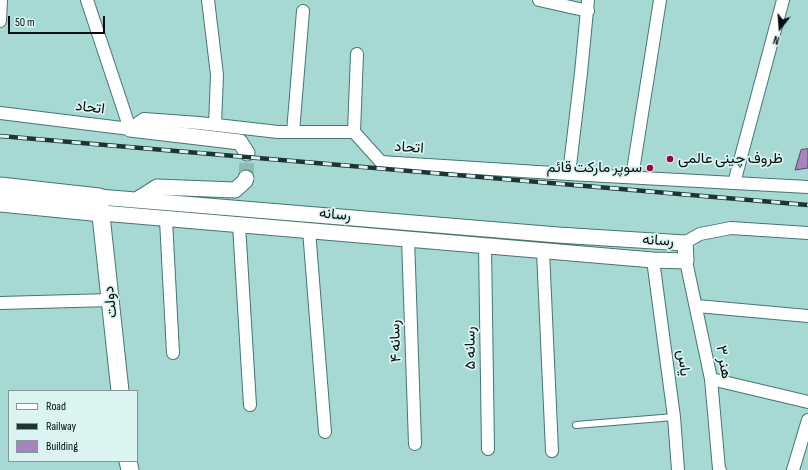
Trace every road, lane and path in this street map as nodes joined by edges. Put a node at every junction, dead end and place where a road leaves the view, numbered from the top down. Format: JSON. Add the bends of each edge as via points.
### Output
{"nodes":[{"id":1,"x":1,"y":0,"type":"edge"},
{"id":2,"x":87,"y":0,"type":"edge"},
{"id":3,"x":208,"y":0,"type":"edge"},
{"id":4,"x":539,"y":0,"type":"edge"},
{"id":5,"x":660,"y":0,"type":"edge"},
{"id":6,"x":783,"y":0,"type":"edge"},
{"id":7,"x":588,"y":6,"type":"edge"},
{"id":8,"x":303,"y":11,"type":"dead end"},
{"id":9,"x":0,"y":21,"type":"edge"},
{"id":10,"x":357,"y":54,"type":"dead end"},
{"id":11,"x":0,"y":113,"type":"edge"},
{"id":12,"x":215,"y":125,"type":"junction"},
{"id":13,"x":130,"y":129,"type":"junction"},
{"id":14,"x":293,"y":132,"type":"junction"},
{"id":15,"x":354,"y":132,"type":"junction"},
{"id":16,"x":247,"y":153,"type":"dead end"},
{"id":17,"x":568,"y":174,"type":"junction"},
{"id":18,"x":632,"y":177,"type":"junction"},
{"id":19,"x":246,"y":178,"type":"dead end"},
{"id":20,"x":734,"y":183,"type":"junction"},
{"id":21,"x":0,"y":186,"type":"edge"},
{"id":22,"x":808,"y":187,"type":"edge"},
{"id":23,"x":138,"y":199,"type":"junction"},
{"id":24,"x":0,"y":203,"type":"edge"},
{"id":25,"x":101,"y":205,"type":"junction"},
{"id":26,"x":166,"y":220,"type":"junction"},
{"id":27,"x":239,"y":226,"type":"junction"},
{"id":28,"x":309,"y":230,"type":"junction"},
{"id":29,"x":808,"y":234,"type":"edge"},
{"id":30,"x":408,"y":238,"type":"junction"},
{"id":31,"x":684,"y":243,"type":"junction"},
{"id":32,"x":485,"y":246,"type":"junction"},
{"id":33,"x":543,"y":251,"type":"junction"},
{"id":34,"x":653,"y":260,"type":"junction"},
{"id":35,"x":686,"y":261,"type":"junction"},
{"id":36,"x":111,"y":300,"type":"junction"},
{"id":37,"x":0,"y":303,"type":"edge"},
{"id":38,"x":697,"y":306,"type":"junction"},
{"id":39,"x":808,"y":316,"type":"edge"},
{"id":40,"x":173,"y":353,"type":"dead end"},
{"id":41,"x":711,"y":380,"type":"junction"},
{"id":42,"x":120,"y":390,"type":"edge"},
{"id":43,"x":808,"y":402,"type":"edge"},
{"id":44,"x":250,"y":406,"type":"dead end"},
{"id":45,"x":674,"y":417,"type":"junction"},
{"id":46,"x":808,"y":420,"type":"edge"},
{"id":47,"x":576,"y":425,"type":"dead end"},
{"id":48,"x":325,"y":432,"type":"dead end"},
{"id":49,"x":415,"y":444,"type":"dead end"},
{"id":50,"x":488,"y":449,"type":"dead end"},
{"id":51,"x":552,"y":451,"type":"dead end"},
{"id":52,"x":678,"y":470,"type":"edge"},
{"id":53,"x":720,"y":470,"type":"edge"},
{"id":54,"x":793,"y":470,"type":"edge"}],
"edges":[{"from":1,"to":9,"type":"street"},
{"from":2,"to":13,"type":"street"},
{"from":3,"to":12,"type":"street","via":[[217,75]]},
{"from":4,"to":7,"type":"street"},
{"from":5,"to":18,"type":"street"},
{"from":6,"to":20,"type":"street"},
{"from":7,"to":17,"type":"street"},
{"from":8,"to":14,"type":"street"},
{"from":10,"to":15,"type":"street"},
{"from":11,"to":13,"type":"street","name":"اتحاد"},
{"from":12,"to":13,"type":"street","via":[[144,119]]},
{"from":12,"to":14,"type":"street"},
{"from":13,"to":16,"type":"street","via":[[240,142]]},
{"from":14,"to":15,"type":"street"},
{"from":15,"to":17,"type":"street","name":"اتحاد","via":[[381,162]]},
{"from":17,"to":18,"type":"street","name":"اتحاد"},
{"from":18,"to":20,"type":"street","name":"اتحاد"},
{"from":19,"to":23,"type":"street","via":[[235,190],[157,187]]},
{"from":20,"to":22,"type":"street","name":"اتحاد"},
{"from":21,"to":25,"type":"main road"},
{"from":23,"to":25,"type":"street","name":"رسانه"},
{"from":23,"to":31,"type":"street","name":"رسانه","via":[[558,235]]},
{"from":24,"to":25,"type":"main road"},
{"from":25,"to":26,"type":"street","name":"رسانه"},
{"from":25,"to":36,"type":"main road","name":"دولت"},
{"from":26,"to":27,"type":"street","name":"رسانه"},
{"from":26,"to":40,"type":"street"},
{"from":27,"to":28,"type":"street","name":"رسانه"},
{"from":27,"to":44,"type":"street"},
{"from":28,"to":30,"type":"street","name":"رسانه"},
{"from":28,"to":48,"type":"street"},
{"from":29,"to":31,"type":"street","via":[[731,228],[700,234]]},
{"from":30,"to":32,"type":"street","name":"رسانه"},
{"from":30,"to":49,"type":"street","name":"رسانه ۴"},
{"from":31,"to":35,"type":"street","name":"رسانه"},
{"from":32,"to":33,"type":"street","name":"رسانه"},
{"from":32,"to":50,"type":"street","name":"رسانه ۵"},
{"from":33,"to":34,"type":"street","name":"رسانه"},
{"from":33,"to":51,"type":"street"},
{"from":34,"to":35,"type":"street","name":"رسانه"},
{"from":34,"to":45,"type":"street","name":"یاس"},
{"from":35,"to":38,"type":"street","name":"هنر ۳"},
{"from":36,"to":37,"type":"street"},
{"from":36,"to":42,"type":"main road","name":"دولت"},
{"from":38,"to":39,"type":"street"},
{"from":38,"to":41,"type":"street","name":"هنر ۳"},
{"from":41,"to":43,"type":"street"},
{"from":41,"to":53,"type":"street","name":"هنر ۳"},
{"from":45,"to":47,"type":"lane"},
{"from":45,"to":52,"type":"street","name":"یاس"},
{"from":46,"to":54,"type":"street"}]}
